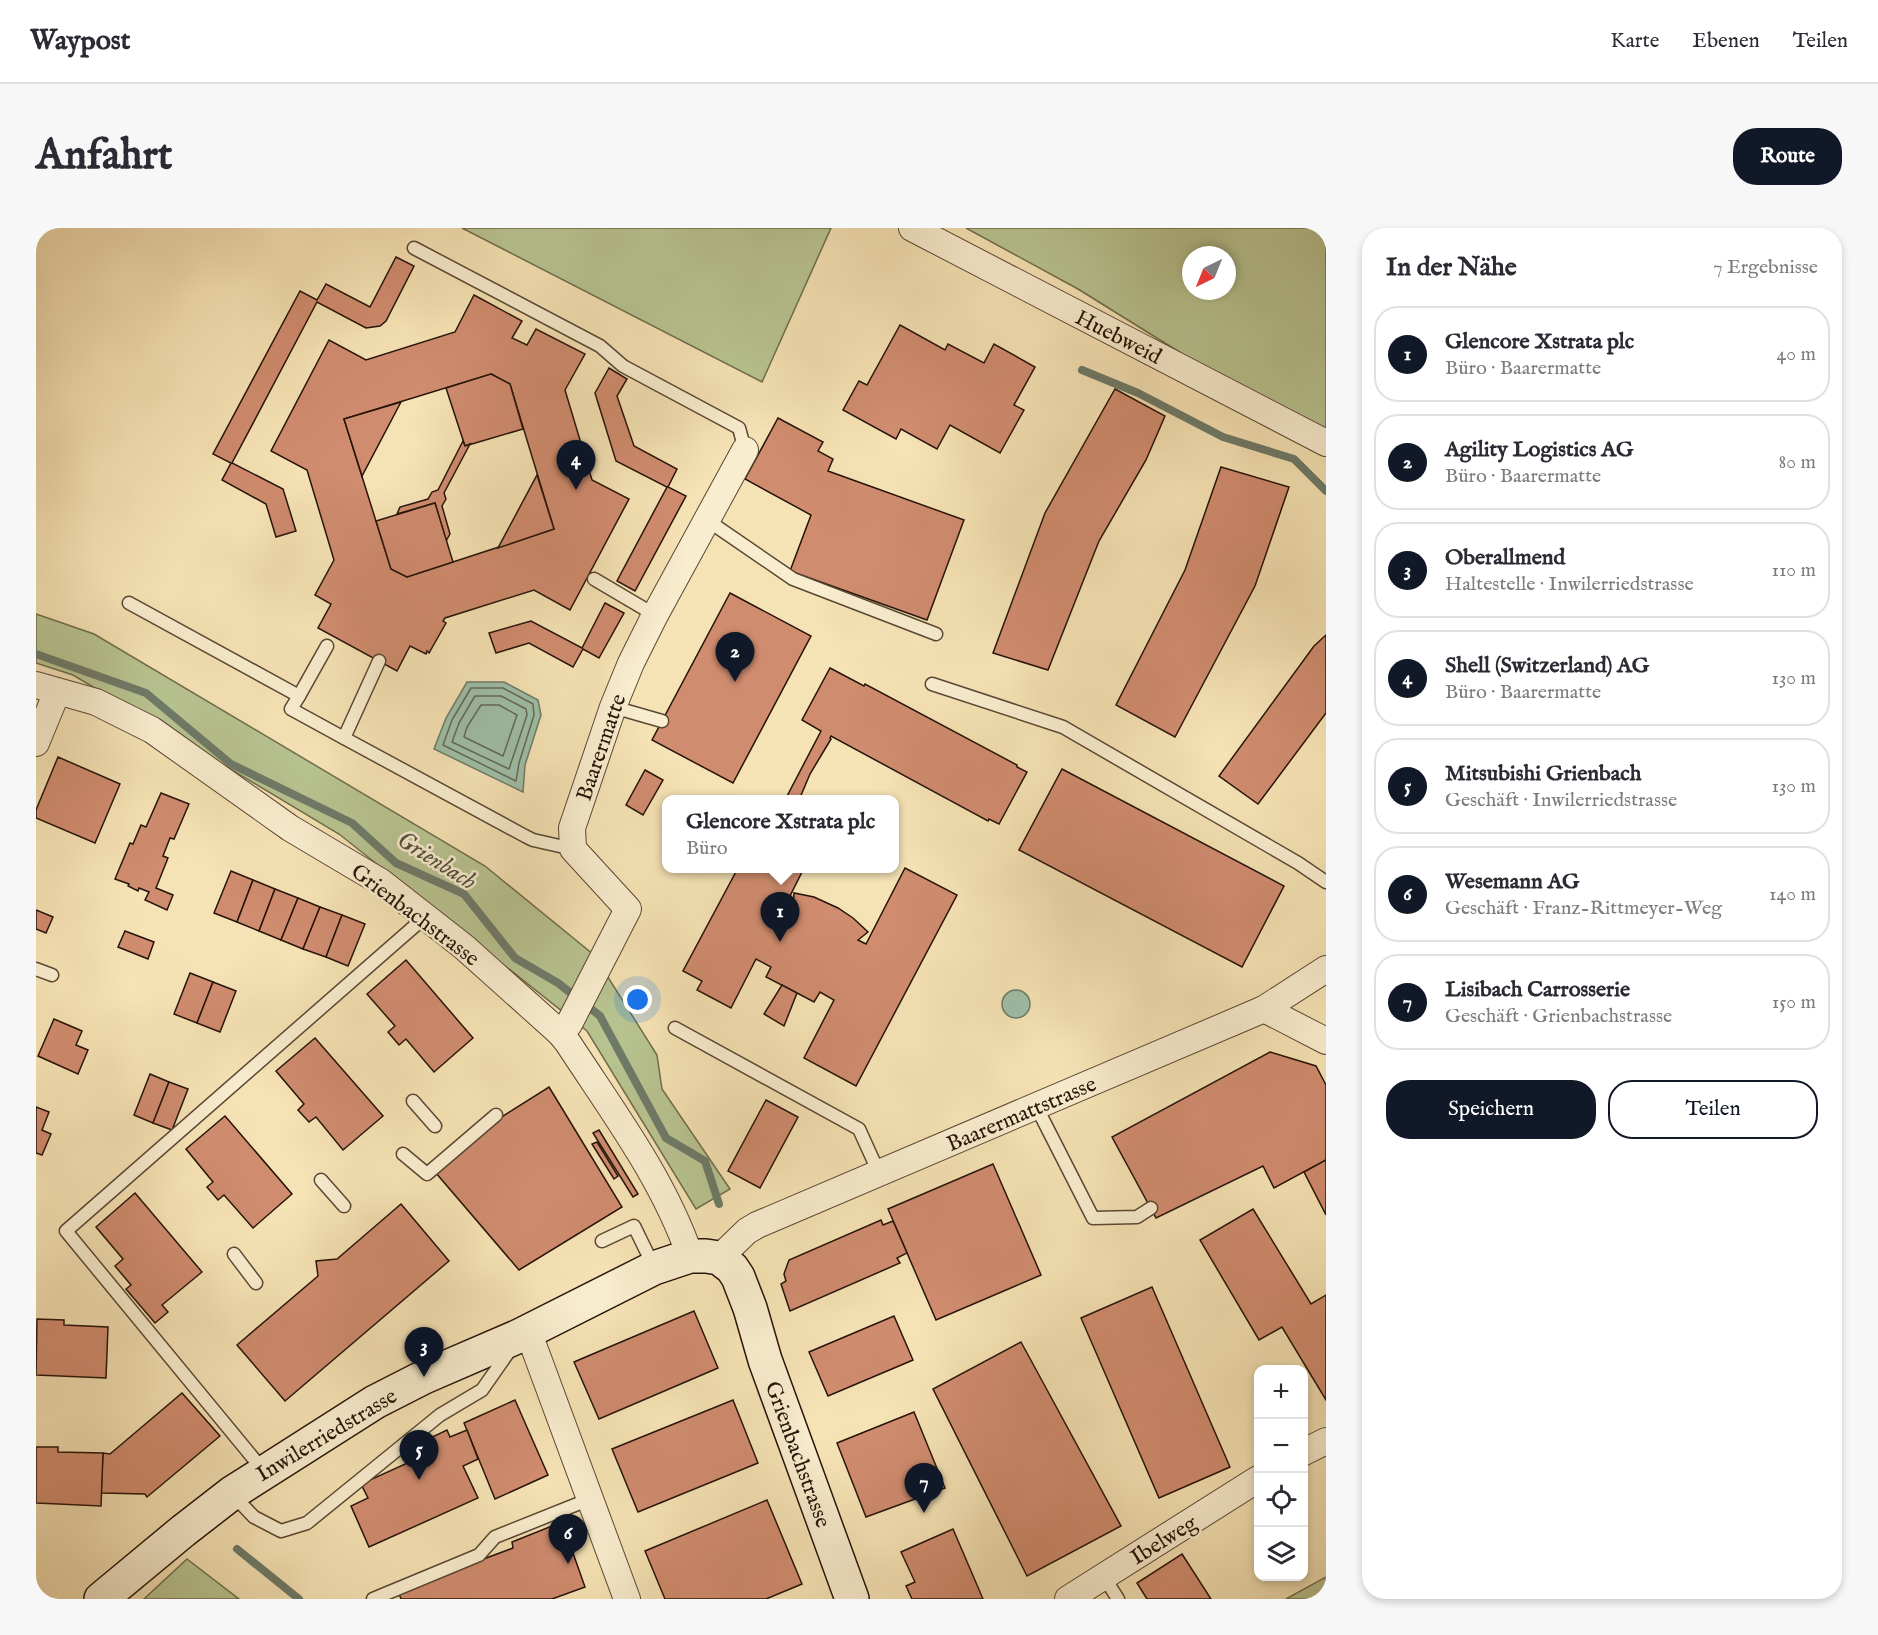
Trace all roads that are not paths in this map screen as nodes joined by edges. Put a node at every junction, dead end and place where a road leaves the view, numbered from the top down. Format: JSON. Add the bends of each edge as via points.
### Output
{"nodes":[{"id":1,"x":912,"y":228,"type":"edge"},
{"id":2,"x":414,"y":248,"type":"dead end"},
{"id":3,"x":1326,"y":443,"type":"edge"},
{"id":4,"x":745,"y":450,"type":"joint"},
{"id":5,"x":707,"y":520,"type":"junction"},
{"id":6,"x":594,"y":579,"type":"dead end"},
{"id":7,"x":129,"y":603,"type":"dead end"},
{"id":8,"x":654,"y":615,"type":"junction"},
{"id":9,"x":936,"y":634,"type":"dead end"},
{"id":10,"x":327,"y":646,"type":"dead end"},
{"id":11,"x":379,"y":661,"type":"dead end"},
{"id":12,"x":932,"y":684,"type":"dead end"},
{"id":13,"x":47,"y":688,"type":"edge"},
{"id":14,"x":298,"y":696,"type":"junction"},
{"id":15,"x":613,"y":707,"type":"junction"},
{"id":16,"x":662,"y":721,"type":"dead end"},
{"id":17,"x":344,"y":738,"type":"junction"},
{"id":18,"x":36,"y":742,"type":"edge"},
{"id":19,"x":573,"y":849,"type":"junction"},
{"id":20,"x":1326,"y":882,"type":"edge"},
{"id":21,"x":425,"y":917,"type":"junction"},
{"id":22,"x":36,"y":969,"type":"edge"},
{"id":23,"x":1326,"y":969,"type":"edge"},
{"id":24,"x":52,"y":975,"type":"dead end"},
{"id":25,"x":1264,"y":1009,"type":"junction"},
{"id":26,"x":675,"y":1028,"type":"dead end"},
{"id":27,"x":560,"y":1033,"type":"junction"},
{"id":28,"x":1326,"y":1041,"type":"edge"},
{"id":29,"x":413,"y":1101,"type":"dead end"},
{"id":30,"x":1036,"y":1106,"type":"junction"},
{"id":31,"x":496,"y":1115,"type":"dead end"},
{"id":32,"x":435,"y":1126,"type":"dead end"},
{"id":33,"x":403,"y":1154,"type":"dead end"},
{"id":34,"x":879,"y":1173,"type":"junction"},
{"id":35,"x":321,"y":1180,"type":"dead end"},
{"id":36,"x":344,"y":1206,"type":"dead end"},
{"id":37,"x":1151,"y":1208,"type":"dead end"},
{"id":38,"x":602,"y":1241,"type":"dead end"},
{"id":39,"x":234,"y":1254,"type":"dead end"},
{"id":40,"x":704,"y":1257,"type":"junction"},
{"id":41,"x":654,"y":1268,"type":"junction"},
{"id":42,"x":256,"y":1283,"type":"dead end"},
{"id":43,"x":524,"y":1334,"type":"junction"},
{"id":44,"x":1326,"y":1441,"type":"edge"},
{"id":45,"x":1308,"y":1450,"type":"edge"},
{"id":46,"x":264,"y":1471,"type":"junction"},
{"id":47,"x":1254,"y":1482,"type":"edge"},
{"id":48,"x":232,"y":1493,"type":"junction"},
{"id":49,"x":590,"y":1499,"type":"junction"},
{"id":50,"x":1104,"y":1577,"type":"junction"},
{"id":51,"x":101,"y":1599,"type":"edge"},
{"id":52,"x":373,"y":1599,"type":"edge"},
{"id":53,"x":627,"y":1599,"type":"edge"},
{"id":54,"x":852,"y":1599,"type":"edge"},
{"id":55,"x":1068,"y":1599,"type":"edge"},
{"id":56,"x":1118,"y":1599,"type":"edge"}],
"edges":[{"from":1,"to":3,"type":"street","name":"Huebweid"},
{"from":2,"to":4,"type":"lane","via":[[600,346],[623,366],[739,428]]},
{"from":4,"to":5,"type":"street","name":"Baarermatte"},
{"from":5,"to":8,"type":"street","name":"Baarermatte"},
{"from":5,"to":9,"type":"lane","via":[[792,579]]},
{"from":6,"to":8,"type":"lane"},
{"from":7,"to":14,"type":"lane"},
{"from":8,"to":15,"type":"street","name":"Baarermatte"},
{"from":10,"to":14,"type":"lane"},
{"from":11,"to":17,"type":"lane"},
{"from":12,"to":20,"type":"lane","via":[[1063,727]]},
{"from":13,"to":18,"type":"street"},
{"from":13,"to":21,"type":"street","name":"Grienbachstrasse","via":[[96,702],[152,730],[290,828],[381,882]]},
{"from":14,"to":17,"type":"lane","via":[[291,710]]},
{"from":15,"to":16,"type":"lane"},
{"from":15,"to":19,"type":"street","name":"Baarermatte","via":[[572,828]]},
{"from":17,"to":19,"type":"lane","via":[[533,840]]},
{"from":19,"to":27,"type":"street","via":[[628,909],[569,1024]]},
{"from":21,"to":27,"type":"street","name":"Grienbachstrasse"},
{"from":21,"to":46,"type":"lane","via":[[66,1231]]},
{"from":22,"to":24,"type":"lane"},
{"from":23,"to":25,"type":"street","name":"Baarermattstrasse"},
{"from":25,"to":28,"type":"street"},
{"from":25,"to":30,"type":"street","name":"Baarermattstrasse"},
{"from":26,"to":34,"type":"lane","via":[[859,1129]]},
{"from":27,"to":40,"type":"street","name":"Grienbachstrasse"},
{"from":29,"to":32,"type":"lane"},
{"from":30,"to":34,"type":"street","name":"Baarermattstrasse"},
{"from":30,"to":37,"type":"lane","via":[[1093,1218],[1137,1217]]},
{"from":31,"to":33,"type":"lane","via":[[427,1174]]},
{"from":34,"to":40,"type":"street","name":"Baarermattstrasse","via":[[747,1231]]},
{"from":35,"to":36,"type":"lane"},
{"from":38,"to":41,"type":"lane","via":[[634,1226]]},
{"from":39,"to":42,"type":"lane"},
{"from":40,"to":41,"type":"street","name":"Inwilerriedstrasse"},
{"from":40,"to":54,"type":"street","name":"Grienbachstrasse","via":[[732,1268],[738,1277]]},
{"from":41,"to":43,"type":"street","name":"Inwilerriedstrasse"},
{"from":43,"to":46,"type":"street","name":"Inwilerriedstrasse","via":[[375,1402]]},
{"from":43,"to":48,"type":"lane","via":[[482,1390],[440,1415],[307,1523],[280,1531],[254,1517]]},
{"from":43,"to":49,"type":"street"},
{"from":44,"to":45,"type":"street"},
{"from":46,"to":48,"type":"street","name":"Inwilerriedstrasse"},
{"from":47,"to":50,"type":"street","name":"Ibelweg"},
{"from":48,"to":51,"type":"street","name":"Inwilerriedstrasse"},
{"from":49,"to":52,"type":"lane","via":[[495,1537],[479,1555]]},
{"from":49,"to":53,"type":"street"},
{"from":50,"to":55,"type":"street","name":"Ibelweg"},
{"from":50,"to":56,"type":"lane"}]}
